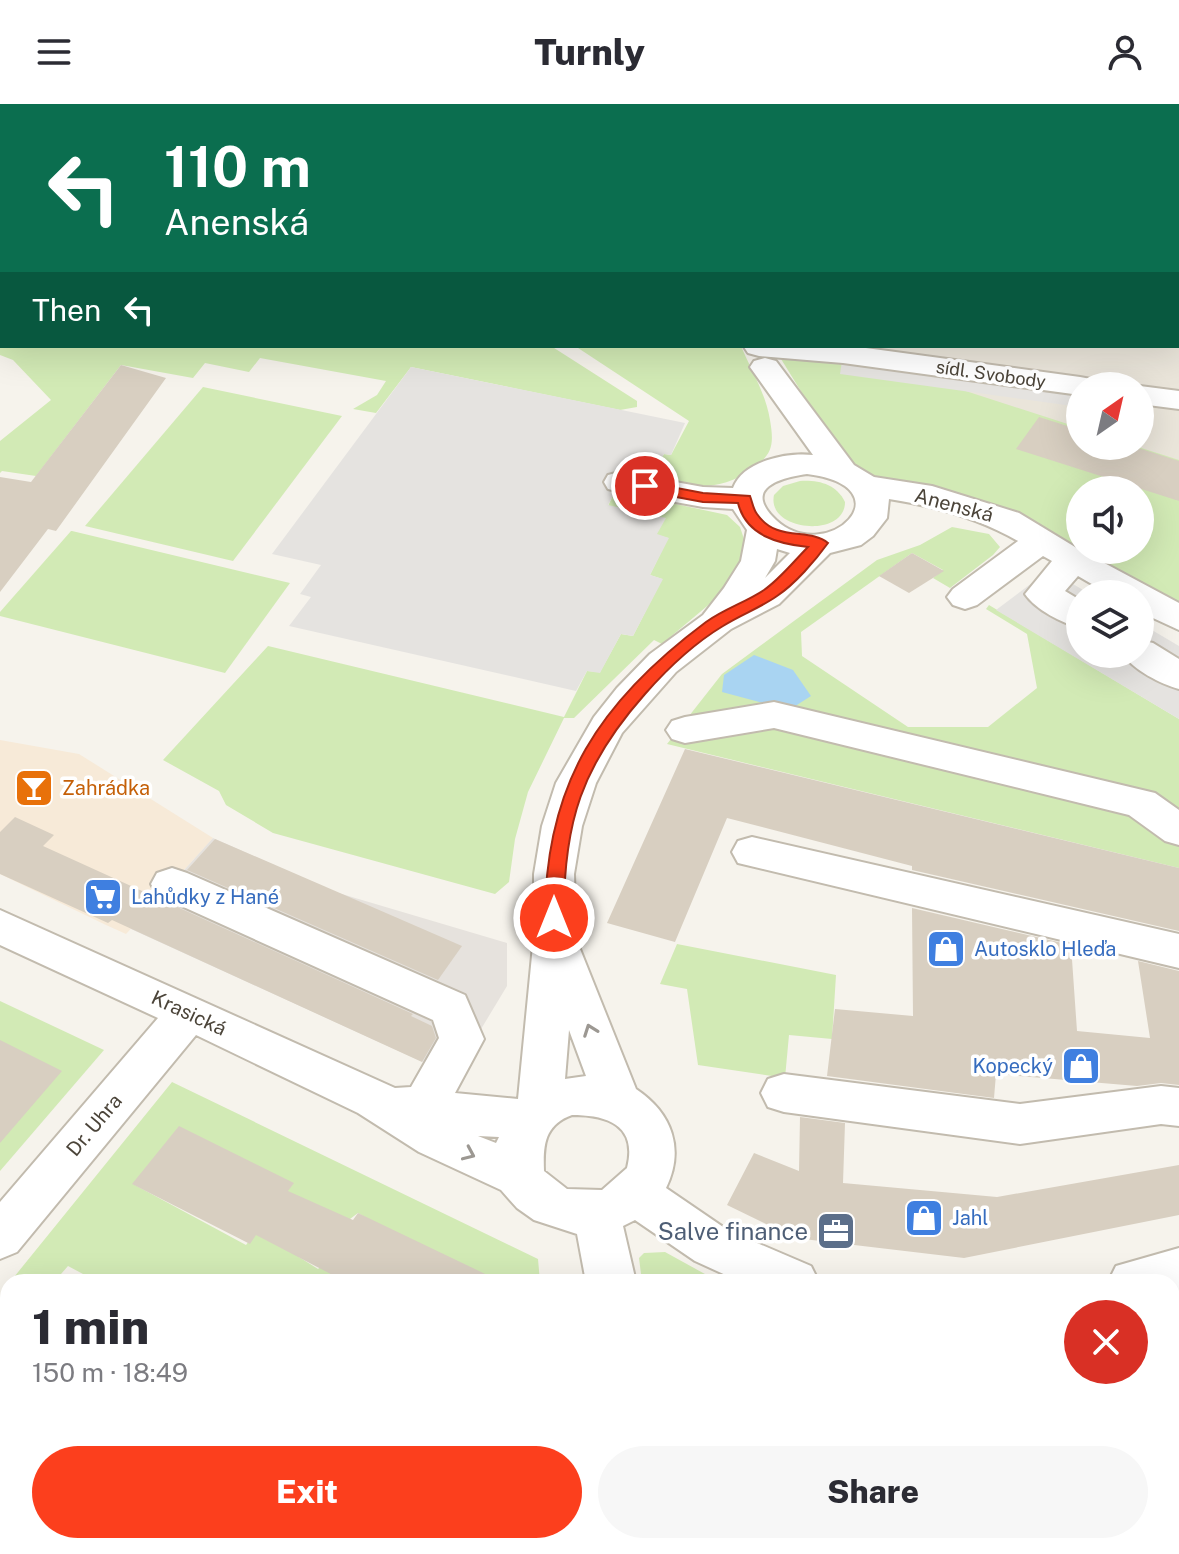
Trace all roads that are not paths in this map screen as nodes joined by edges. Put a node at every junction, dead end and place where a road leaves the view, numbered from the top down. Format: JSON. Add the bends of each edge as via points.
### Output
{"nodes":[{"id":1,"x":761,"y":353,"type":"edge"},
{"id":2,"x":1066,"y":384,"type":"edge"},
{"id":3,"x":1154,"y":397,"type":"edge"},
{"id":4,"x":1179,"y":400,"type":"edge"},
{"id":5,"x":781,"y":467,"type":"junction"},
{"id":6,"x":852,"y":479,"type":"junction"},
{"id":7,"x":620,"y":482,"type":"dead end"},
{"id":8,"x":744,"y":499,"type":"junction"},
{"id":9,"x":867,"y":524,"type":"junction"},
{"id":10,"x":764,"y":530,"type":"junction"},
{"id":11,"x":1040,"y":541,"type":"junction"},
{"id":12,"x":820,"y":543,"type":"junction"},
{"id":13,"x":1066,"y":555,"type":"edge"},
{"id":14,"x":1069,"y":564,"type":"edge"},
{"id":15,"x":1082,"y":564,"type":"edge"},
{"id":16,"x":1111,"y":580,"type":"edge"},
{"id":17,"x":965,"y":597,"type":"dead end"},
{"id":18,"x":1154,"y":604,"type":"edge"},
{"id":19,"x":1066,"y":608,"type":"edge"},
{"id":20,"x":1179,"y":618,"type":"edge"},
{"id":21,"x":716,"y":623,"type":"junction"},
{"id":22,"x":1154,"y":661,"type":"edge"},
{"id":23,"x":1179,"y":676,"type":"edge"},
{"id":24,"x":685,"y":730,"type":"dead end"},
{"id":25,"x":1179,"y":830,"type":"edge"},
{"id":26,"x":752,"y":852,"type":"dead end"},
{"id":27,"x":172,"y":884,"type":"dead end"},
{"id":28,"x":0,"y":926,"type":"edge"},
{"id":29,"x":555,"y":935,"type":"junction"},
{"id":30,"x":1179,"y":951,"type":"edge"},
{"id":31,"x":188,"y":1013,"type":"junction"},
{"id":32,"x":784,"y":1093,"type":"dead end"},
{"id":33,"x":378,"y":1101,"type":"junction"},
{"id":34,"x":619,"y":1103,"type":"junction"},
{"id":35,"x":1179,"y":1107,"type":"edge"},
{"id":36,"x":423,"y":1109,"type":"junction"},
{"id":37,"x":535,"y":1114,"type":"junction"},
{"id":38,"x":521,"y":1176,"type":"junction"},
{"id":39,"x":616,"y":1203,"type":"junction"},
{"id":40,"x":0,"y":1237,"type":"edge"},
{"id":41,"x":612,"y":1274,"type":"edge"},
{"id":42,"x":769,"y":1274,"type":"edge"}],
"edges":[{"from":1,"to":2,"type":"street","name":"sídl. Svobody","via":[[843,354]]},
{"from":1,"to":5,"type":"street"},
{"from":1,"to":6,"type":"street"},
{"from":3,"to":4,"type":"street"},
{"from":5,"to":6,"type":"street","name":"Anenská","via":[[807,464]]},
{"from":5,"to":8,"type":"street","via":[[754,481]]},
{"from":6,"to":9,"type":"street","via":[[870,496],[873,507]]},
{"from":6,"to":11,"type":"street","name":"Anenská","via":[[966,506],[1007,520]]},
{"from":7,"to":8,"type":"street"},
{"from":8,"to":10,"type":"street","via":[[748,514]]},
{"from":9,"to":11,"type":"street","name":"Anenská","via":[[931,517]]},
{"from":9,"to":12,"type":"street","name":"Anenská","via":[[848,537]]},
{"from":10,"to":12,"type":"street","name":"Anenská","via":[[784,539]]},
{"from":10,"to":21,"type":"street","via":[[753,571]]},
{"from":11,"to":13,"type":"street","name":"Anenská"},
{"from":11,"to":17,"type":"street"},
{"from":12,"to":21,"type":"street","via":[[767,596]]},
{"from":14,"to":19,"type":"street","via":[[1043,594]]},
{"from":15,"to":16,"type":"street","name":"Anenská"},
{"from":18,"to":20,"type":"street","name":"Anenská"},
{"from":21,"to":29,"type":"street","via":[[639,686],[589,756],[560,837],[554,874]]},
{"from":22,"to":23,"type":"street"},
{"from":24,"to":25,"type":"street","via":[[774,715],[1141,803]]},
{"from":26,"to":30,"type":"street"},
{"from":27,"to":36,"type":"street","via":[[450,1008],[462,1039]]},
{"from":28,"to":31,"type":"street","name":"Krasická"},
{"from":34,"to":29,"type":"street","one_way":true},
{"from":29,"to":37,"type":"street"},
{"from":31,"to":33,"type":"street","name":"Krasická"},
{"from":31,"to":40,"type":"street","name":"Dr. Uhra"},
{"from":32,"to":35,"type":"street","via":[[1020,1124]]},
{"from":33,"to":36,"type":"street","name":"Krasická"},
{"from":33,"to":38,"type":"street","name":"Krasická","one_way":true,"via":[[433,1137]]},
{"from":34,"to":37,"type":"street","name":"Krasická","via":[[579,1095]]},
{"from":34,"to":39,"type":"street","via":[[640,1119],[654,1158],[650,1174]]},
{"from":36,"to":37,"type":"street","name":"Krasická"},
{"from":37,"to":38,"type":"street","via":[[519,1138]]},
{"from":38,"to":39,"type":"street","name":"Krasická","via":[[544,1201],[562,1210],[582,1214]]},
{"from":39,"to":41,"type":"street"},
{"from":39,"to":42,"type":"street","name":"Krasická"}]}
